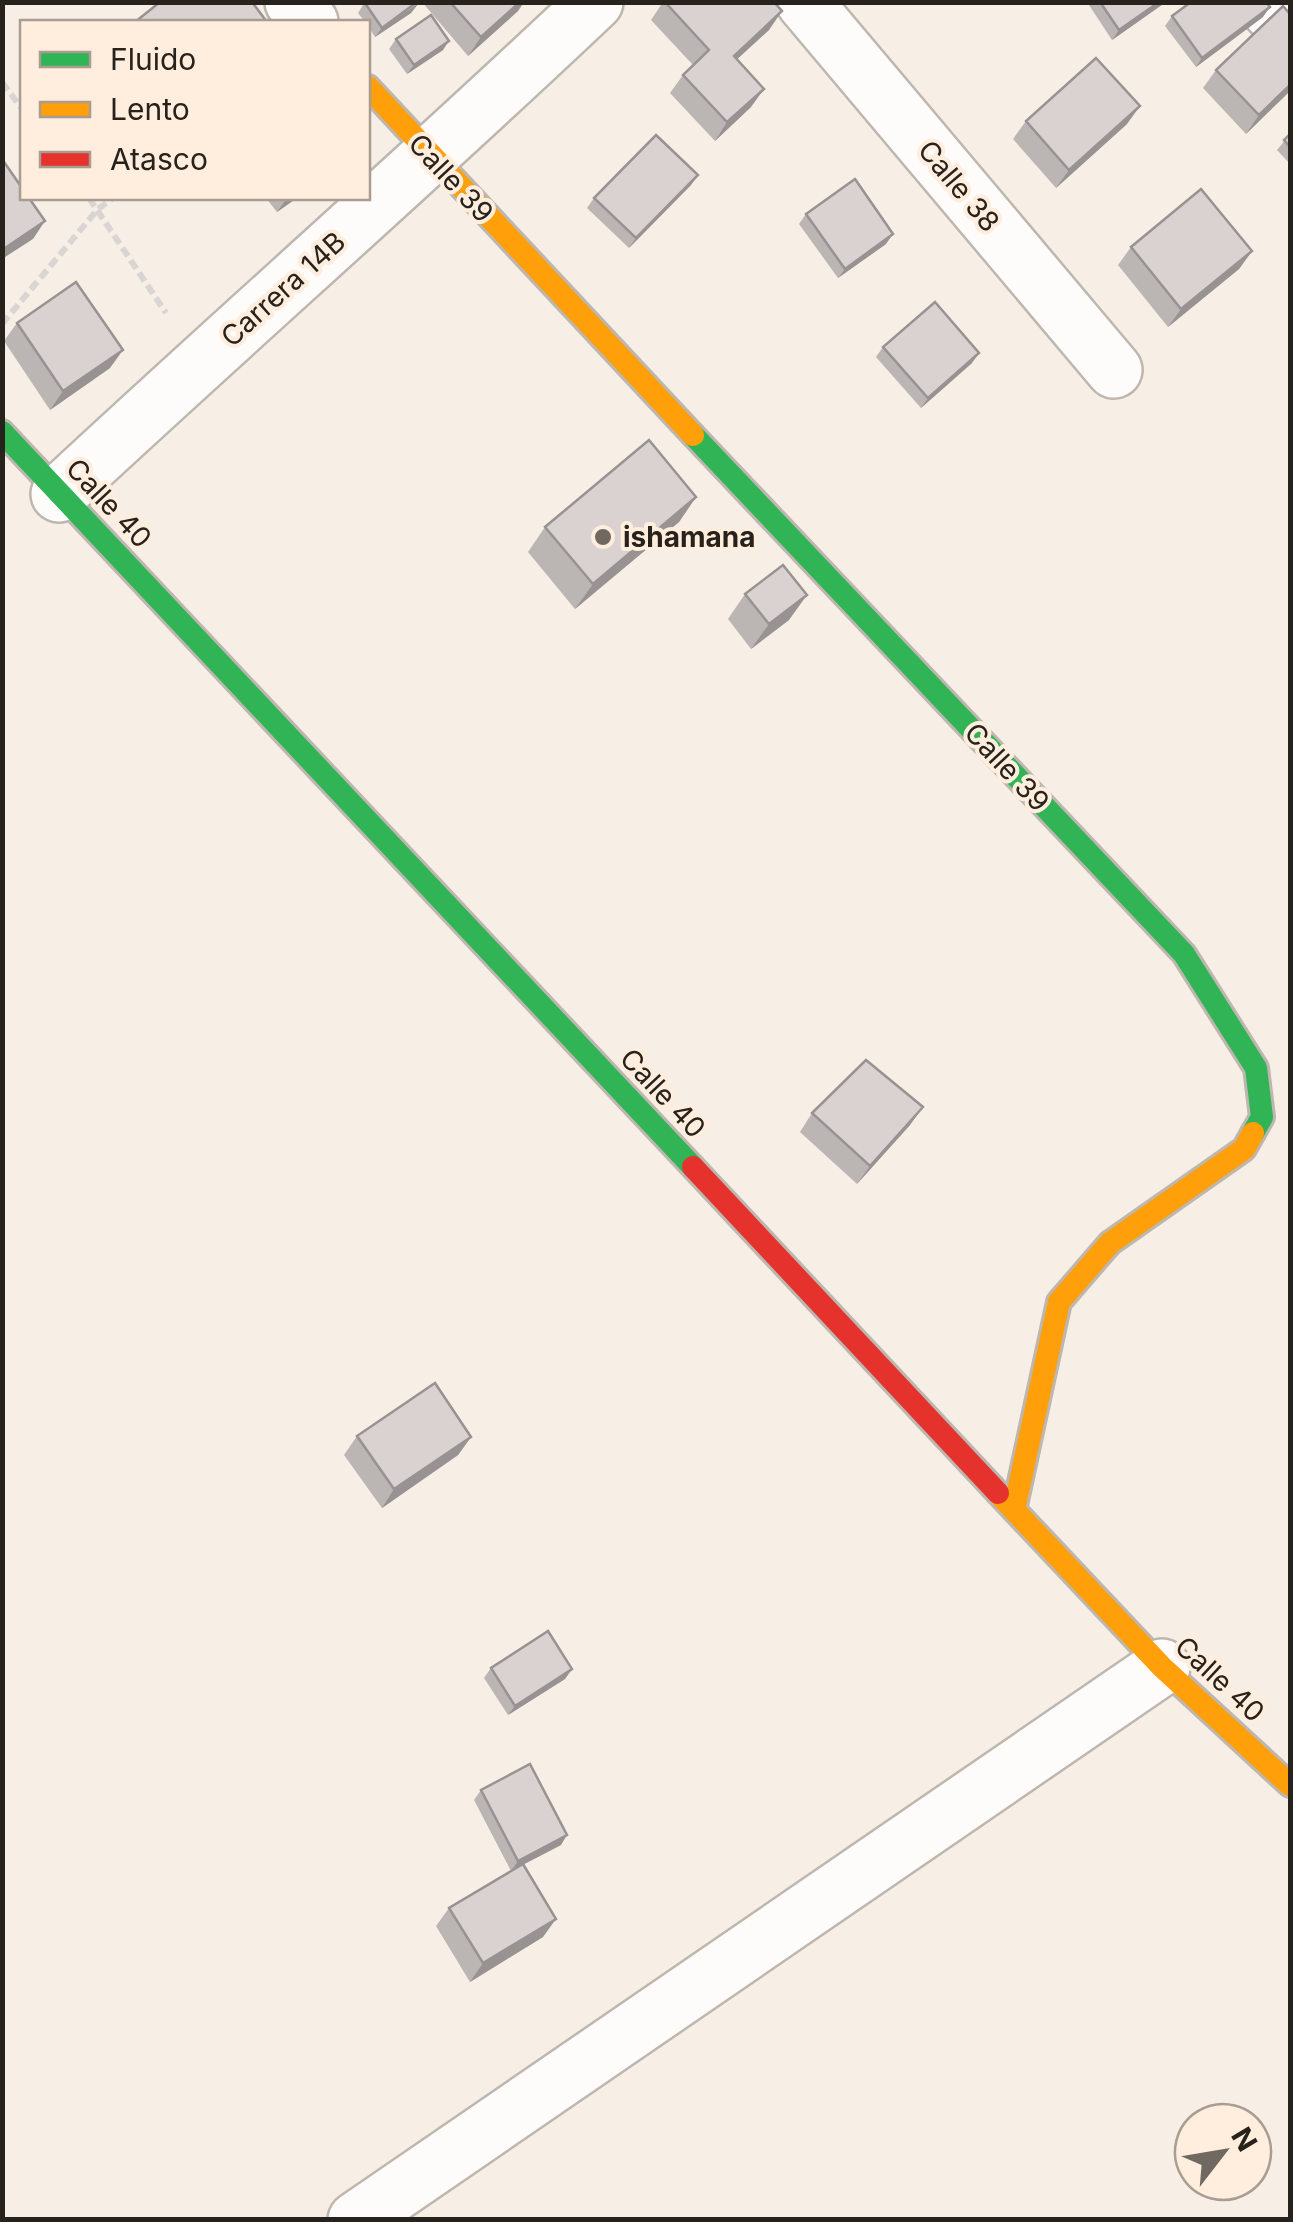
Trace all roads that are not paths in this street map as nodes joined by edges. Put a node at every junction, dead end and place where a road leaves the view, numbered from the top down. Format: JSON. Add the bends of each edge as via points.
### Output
{"nodes":[{"id":1,"x":595,"y":2,"type":"edge"},
{"id":2,"x":804,"y":2,"type":"edge"},
{"id":3,"x":1262,"y":2,"type":"edge"},
{"id":4,"x":1290,"y":32,"type":"edge"},
{"id":5,"x":370,"y":89,"type":"edge"},
{"id":6,"x":430,"y":158,"type":"junction"},
{"id":7,"x":1114,"y":370,"type":"dead end"},
{"id":8,"x":2,"y":432,"type":"edge"},
{"id":9,"x":59,"y":494,"type":"junction"},
{"id":10,"x":1014,"y":1510,"type":"junction"},
{"id":11,"x":1162,"y":1667,"type":"junction"},
{"id":12,"x":1290,"y":1785,"type":"edge"},
{"id":13,"x":356,"y":2220,"type":"edge"}],
"edges":[{"from":1,"to":6,"type":"street","name":"Carrera 14B"},
{"from":2,"to":7,"type":"street","name":"Calle 38"},
{"from":3,"to":4,"type":"street"},
{"from":5,"to":6,"type":"street","name":"Calle 39"},
{"from":6,"to":9,"type":"street","name":"Carrera 14B"},
{"from":6,"to":10,"type":"street","name":"Calle 39","via":[[1184,954],[1256,1068],[1262,1117],[1244,1150],[1110,1243],[1059,1302]]},
{"from":8,"to":9,"type":"street","name":"Calle 40"},
{"from":9,"to":10,"type":"street","name":"Calle 40"},
{"from":10,"to":11,"type":"street","name":"Calle 40"},
{"from":11,"to":12,"type":"street","name":"Calle 40"},
{"from":11,"to":13,"type":"street"}]}
